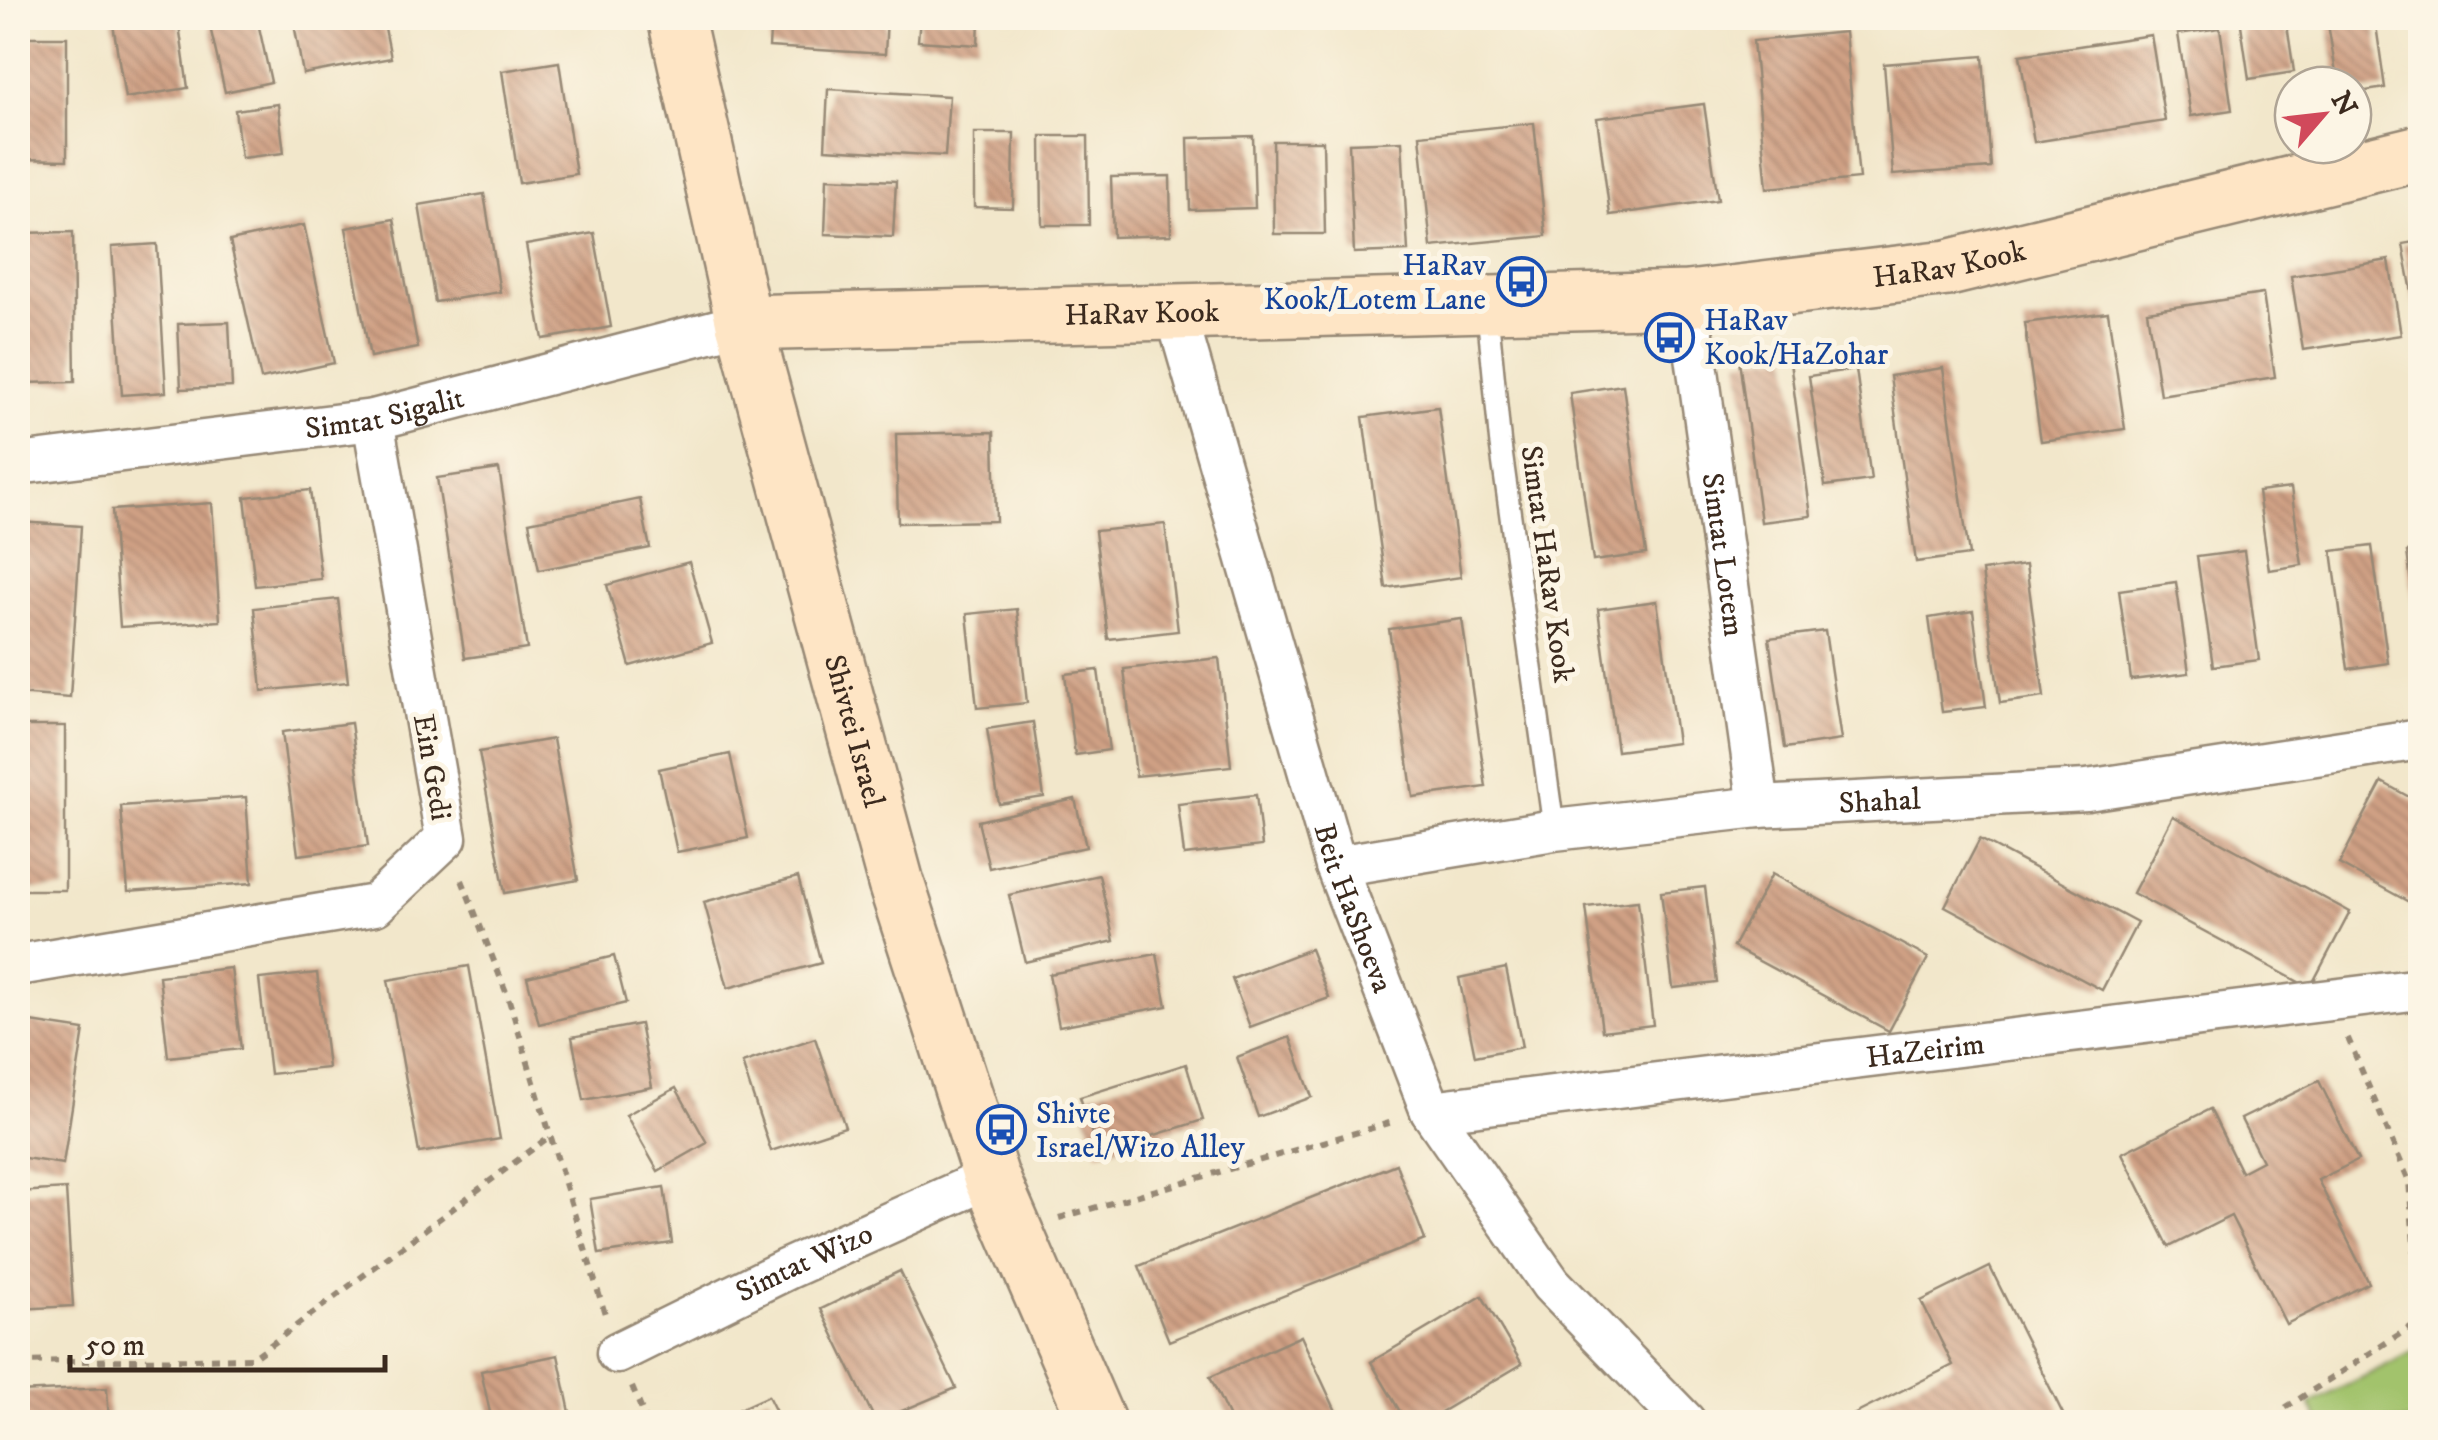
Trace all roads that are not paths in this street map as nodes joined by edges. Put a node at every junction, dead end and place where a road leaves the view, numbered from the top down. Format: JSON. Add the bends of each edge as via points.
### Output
{"nodes":[{"id":1,"x":676,"y":18,"type":"edge"},
{"id":2,"x":2420,"y":153,"type":"edge"},
{"id":3,"x":1688,"y":299,"type":"junction"},
{"id":4,"x":1487,"y":305,"type":"junction"},
{"id":5,"x":1176,"y":314,"type":"junction"},
{"id":6,"x":744,"y":322,"type":"junction"},
{"id":7,"x":373,"y":420,"type":"junction"},
{"id":8,"x":18,"y":464,"type":"edge"},
{"id":9,"x":2420,"y":739,"type":"edge"},
{"id":10,"x":1759,"y":807,"type":"junction"},
{"id":11,"x":1554,"y":830,"type":"junction"},
{"id":12,"x":1336,"y":866,"type":"junction"},
{"id":13,"x":18,"y":965,"type":"edge"},
{"id":14,"x":2420,"y":989,"type":"edge"},
{"id":15,"x":1431,"y":1110,"type":"junction"},
{"id":16,"x":991,"y":1176,"type":"junction"},
{"id":17,"x":617,"y":1353,"type":"road end"},
{"id":18,"x":1096,"y":1422,"type":"edge"},
{"id":19,"x":1685,"y":1422,"type":"edge"}],
"edges":[{"from":1,"to":6,"type":"street","name":"Shivtei Israel"},
{"from":2,"to":3,"type":"street","name":"HaRav Kook","via":[[1948,268]]},
{"from":3,"to":4,"type":"street","name":"HaRav Kook"},
{"from":3,"to":10,"type":"street","name":"Simtat Lotem"},
{"from":4,"to":5,"type":"street","name":"HaRav Kook"},
{"from":4,"to":11,"type":"lane","name":"Simtat HaRav Kook"},
{"from":5,"to":6,"type":"street","name":"HaRav Kook"},
{"from":5,"to":12,"type":"street","name":"Beit HaShoeva"},
{"from":6,"to":7,"type":"street","name":"Simtat Sigalit"},
{"from":6,"to":16,"type":"street","name":"Shivtei Israel","via":[[896,883]]},
{"from":7,"to":8,"type":"street","name":"Simtat Sigalit"},
{"from":7,"to":13,"type":"street","name":"Ein Gedi","via":[[446,838],[376,905]]},
{"from":9,"to":10,"type":"street","name":"Shahal","via":[[2088,790]]},
{"from":10,"to":11,"type":"street","name":"Shahal"},
{"from":11,"to":12,"type":"street","name":"Shahal"},
{"from":12,"to":15,"type":"street","name":"Beit HaShoeva"},
{"from":14,"to":15,"type":"street","name":"HaZeirim"},
{"from":15,"to":19,"type":"street","name":"Beit HaShoeva","via":[[1552,1284]]},
{"from":16,"to":17,"type":"street","name":"Simtat Wizo"},
{"from":16,"to":18,"type":"street","name":"Shivtei Israel"}]}
